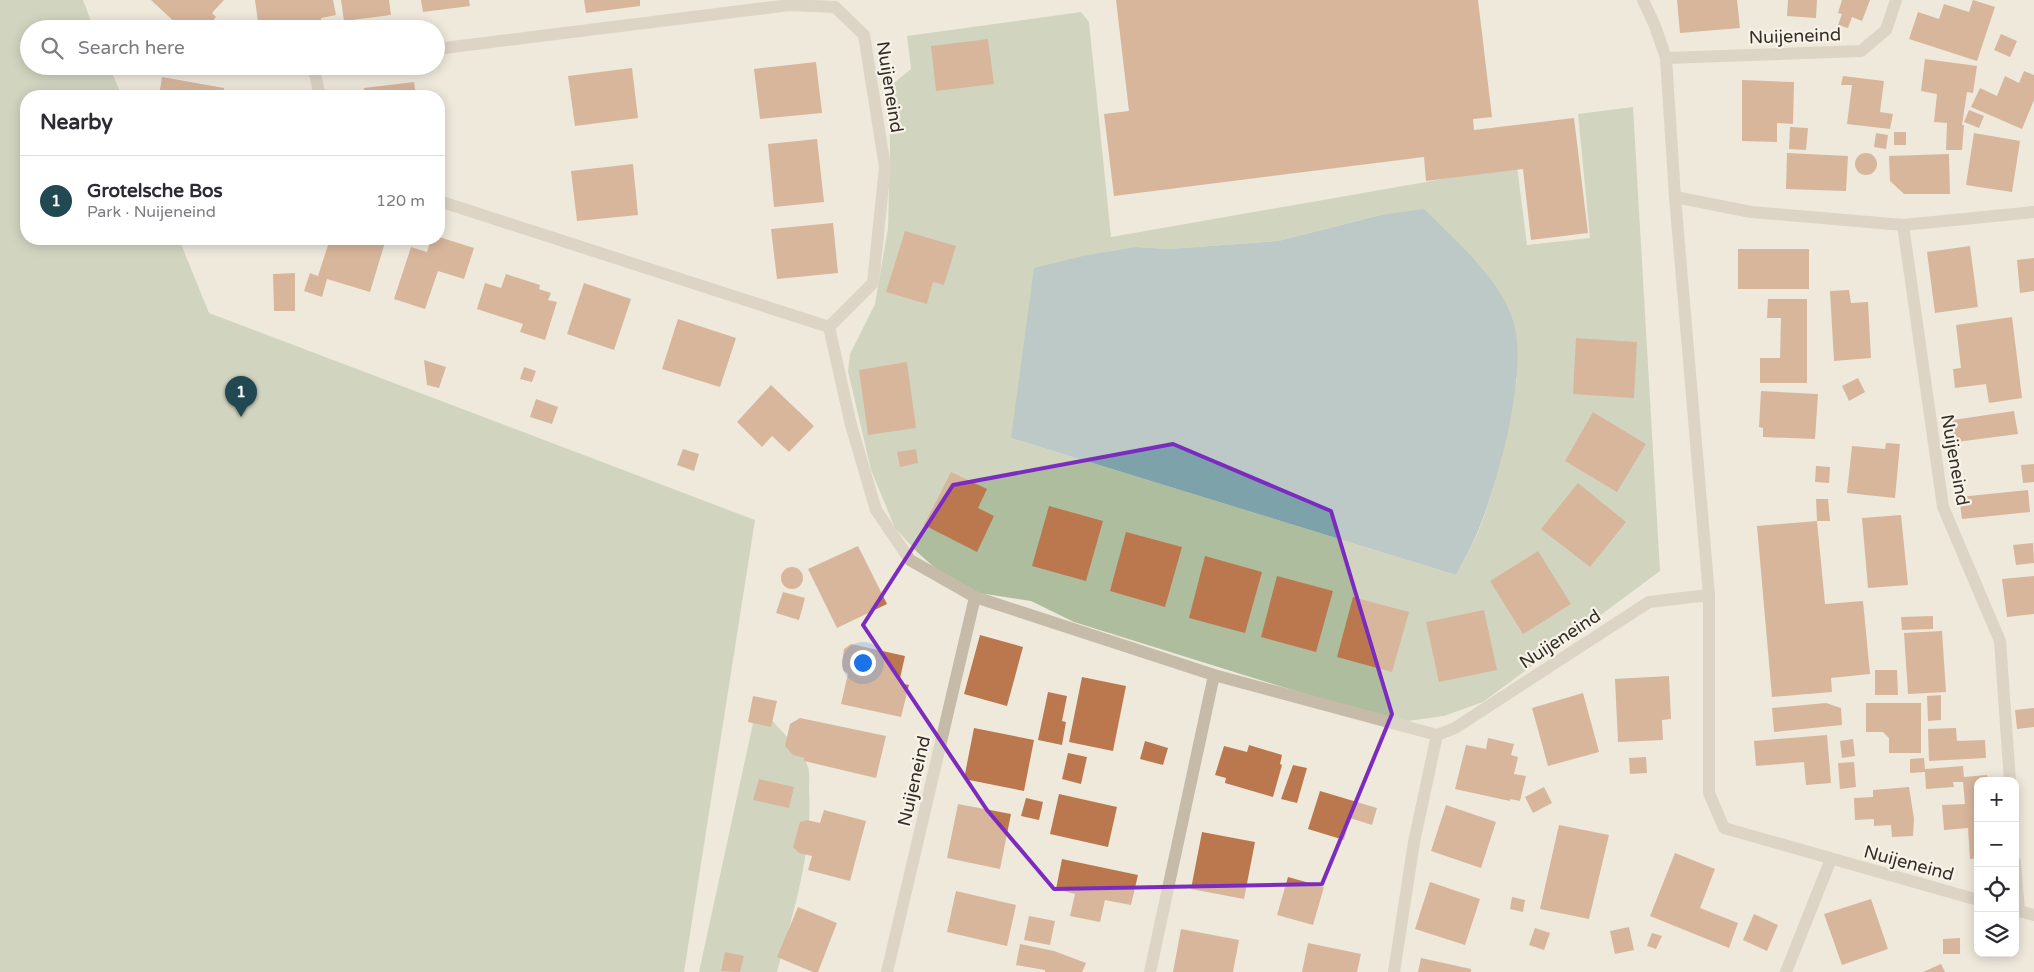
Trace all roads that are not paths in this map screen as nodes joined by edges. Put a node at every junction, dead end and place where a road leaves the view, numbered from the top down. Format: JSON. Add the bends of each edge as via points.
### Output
{"nodes":[{"id":1,"x":1642,"y":0,"type":"edge"},
{"id":2,"x":1896,"y":0,"type":"edge"},
{"id":3,"x":445,"y":47,"type":"edge"},
{"id":4,"x":1666,"y":58,"type":"junction"},
{"id":5,"x":315,"y":75,"type":"edge"},
{"id":6,"x":319,"y":90,"type":"edge"},
{"id":7,"x":1675,"y":197,"type":"junction"},
{"id":8,"x":445,"y":203,"type":"edge"},
{"id":9,"x":2034,"y":212,"type":"edge"},
{"id":10,"x":1903,"y":225,"type":"junction"},
{"id":11,"x":829,"y":327,"type":"junction"},
{"id":12,"x":1709,"y":594,"type":"junction"},
{"id":13,"x":975,"y":597,"type":"junction"},
{"id":14,"x":1214,"y":675,"type":"junction"},
{"id":15,"x":1437,"y":735,"type":"junction"},
{"id":16,"x":2010,"y":777,"type":"edge"},
{"id":17,"x":1831,"y":859,"type":"junction"},
{"id":18,"x":1974,"y":899,"type":"edge"},
{"id":19,"x":2019,"y":911,"type":"edge"},
{"id":20,"x":2034,"y":915,"type":"edge"},
{"id":21,"x":887,"y":972,"type":"edge"},
{"id":22,"x":1150,"y":972,"type":"edge"},
{"id":23,"x":1394,"y":972,"type":"edge"},
{"id":24,"x":1786,"y":972,"type":"edge"}],
"edges":[{"from":1,"to":4,"type":"street","name":"Nuijeneind"},
{"from":2,"to":4,"type":"street","name":"Nuijeneind","via":[[1886,30],[1861,51]]},
{"from":3,"to":11,"type":"street","name":"Nuijeneind","via":[[788,5],[835,7],[864,34],[885,168],[873,283]]},
{"from":4,"to":7,"type":"street","name":"Nuijeneind"},
{"from":5,"to":6,"type":"street"},
{"from":7,"to":10,"type":"street","via":[[1751,212]]},
{"from":7,"to":12,"type":"street","name":"Nuijeneind"},
{"from":8,"to":11,"type":"street"},
{"from":9,"to":10,"type":"street"},
{"from":10,"to":16,"type":"street","name":"Nuijeneind","via":[[1943,507],[2000,641]]},
{"from":11,"to":13,"type":"street","via":[[851,425],[876,510],[910,560]]},
{"from":12,"to":15,"type":"street","name":"Nuijeneind","via":[[1649,602],[1455,728]]},
{"from":12,"to":17,"type":"street","name":"Nuijeneind","via":[[1709,793],[1724,828]]},
{"from":13,"to":14,"type":"street"},
{"from":13,"to":21,"type":"street","name":"Nuijeneind"},
{"from":14,"to":15,"type":"street"},
{"from":14,"to":22,"type":"street"},
{"from":15,"to":23,"type":"street","via":[[1414,842]]},
{"from":17,"to":18,"type":"street","name":"Nuijeneind"},
{"from":17,"to":24,"type":"street"},
{"from":19,"to":20,"type":"street"}]}
